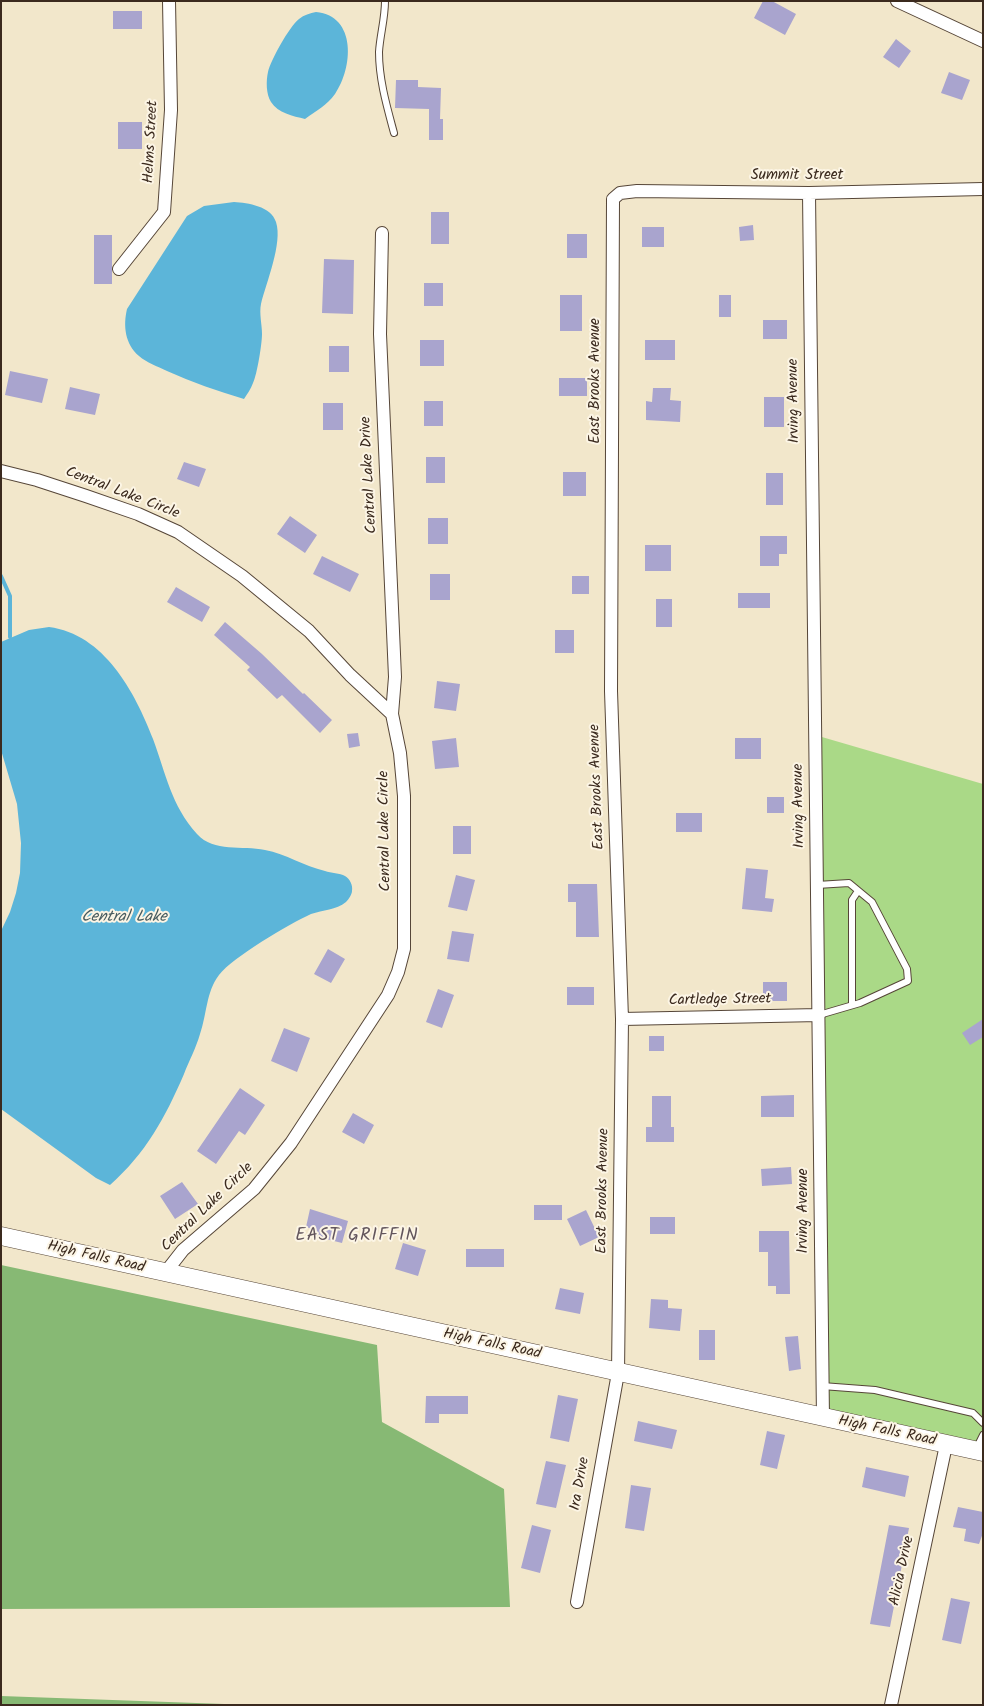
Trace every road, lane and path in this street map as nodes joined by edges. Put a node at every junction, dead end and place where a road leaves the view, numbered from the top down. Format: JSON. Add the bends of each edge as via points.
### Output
{"nodes":[{"id":1,"x":169,"y":1,"type":"edge"},
{"id":2,"x":385,"y":1,"type":"edge"},
{"id":3,"x":897,"y":1,"type":"edge"},
{"id":4,"x":983,"y":41,"type":"edge"},
{"id":5,"x":394,"y":133,"type":"dead end"},
{"id":6,"x":983,"y":189,"type":"edge"},
{"id":7,"x":809,"y":194,"type":"junction"},
{"id":8,"x":614,"y":199,"type":"joint"},
{"id":9,"x":382,"y":233,"type":"dead end"},
{"id":10,"x":119,"y":269,"type":"dead end"},
{"id":11,"x":1,"y":471,"type":"edge"},
{"id":12,"x":392,"y":714,"type":"junction"},
{"id":13,"x":817,"y":885,"type":"junction"},
{"id":14,"x":858,"y":891,"type":"junction"},
{"id":15,"x":852,"y":1006,"type":"junction"},
{"id":16,"x":819,"y":1015,"type":"junction"},
{"id":17,"x":622,"y":1020,"type":"junction"},
{"id":18,"x":1,"y":1236,"type":"edge"},
{"id":19,"x":166,"y":1273,"type":"junction"},
{"id":20,"x":618,"y":1373,"type":"junction"},
{"id":21,"x":822,"y":1386,"type":"junction"},
{"id":22,"x":823,"y":1418,"type":"junction"},
{"id":23,"x":983,"y":1423,"type":"edge"},
{"id":24,"x":946,"y":1444,"type":"junction"},
{"id":25,"x":980,"y":1446,"type":"edge"},
{"id":26,"x":577,"y":1602,"type":"dead end"},
{"id":27,"x":891,"y":1705,"type":"edge"}],
"edges":[{"from":1,"to":10,"type":"street","name":"Helms Street","via":[[171,110],[164,212]]},
{"from":2,"to":5,"type":"lane","via":[[379,52],[382,92]]},
{"from":3,"to":4,"type":"street"},
{"from":6,"to":7,"type":"street","name":"Summit Street"},
{"from":7,"to":8,"type":"street","name":"Summit Street","via":[[637,191],[620,194]]},
{"from":7,"to":13,"type":"street","name":"Irving Avenue"},
{"from":8,"to":17,"type":"street","name":"East Brooks Avenue","via":[[611,691]]},
{"from":9,"to":12,"type":"street","name":"Central Lake Drive","via":[[380,334],[396,677]]},
{"from":11,"to":12,"type":"street","name":"Central Lake Circle","via":[[86,496],[178,532],[242,576],[309,631]]},
{"from":12,"to":19,"type":"street","name":"Central Lake Circle","via":[[404,796],[404,949],[398,972],[388,995],[291,1143],[254,1189],[183,1250]]},
{"from":13,"to":14,"type":"lane","via":[[849,883]]},
{"from":13,"to":16,"type":"street","name":"Irving Avenue"},
{"from":14,"to":15,"type":"lane","via":[[852,900]]},
{"from":14,"to":15,"type":"lane","via":[[872,902],[907,969],[908,981]]},
{"from":15,"to":16,"type":"lane"},
{"from":16,"to":17,"type":"street","name":"Cartledge Street"},
{"from":16,"to":21,"type":"street","name":"Irving Avenue"},
{"from":17,"to":20,"type":"street","name":"East Brooks Avenue"},
{"from":18,"to":19,"type":"street","name":"High Falls Road"},
{"from":19,"to":20,"type":"street","name":"High Falls Road"},
{"from":20,"to":22,"type":"street","name":"High Falls Road"},
{"from":20,"to":26,"type":"street","name":"Ira Drive"},
{"from":21,"to":22,"type":"street","name":"Irving Avenue"},
{"from":21,"to":23,"type":"lane","via":[[875,1390],[973,1413]]},
{"from":22,"to":24,"type":"street","name":"High Falls Road"},
{"from":24,"to":25,"type":"street","name":"High Falls Road"},
{"from":24,"to":27,"type":"street","name":"Alicia Drive"}]}
